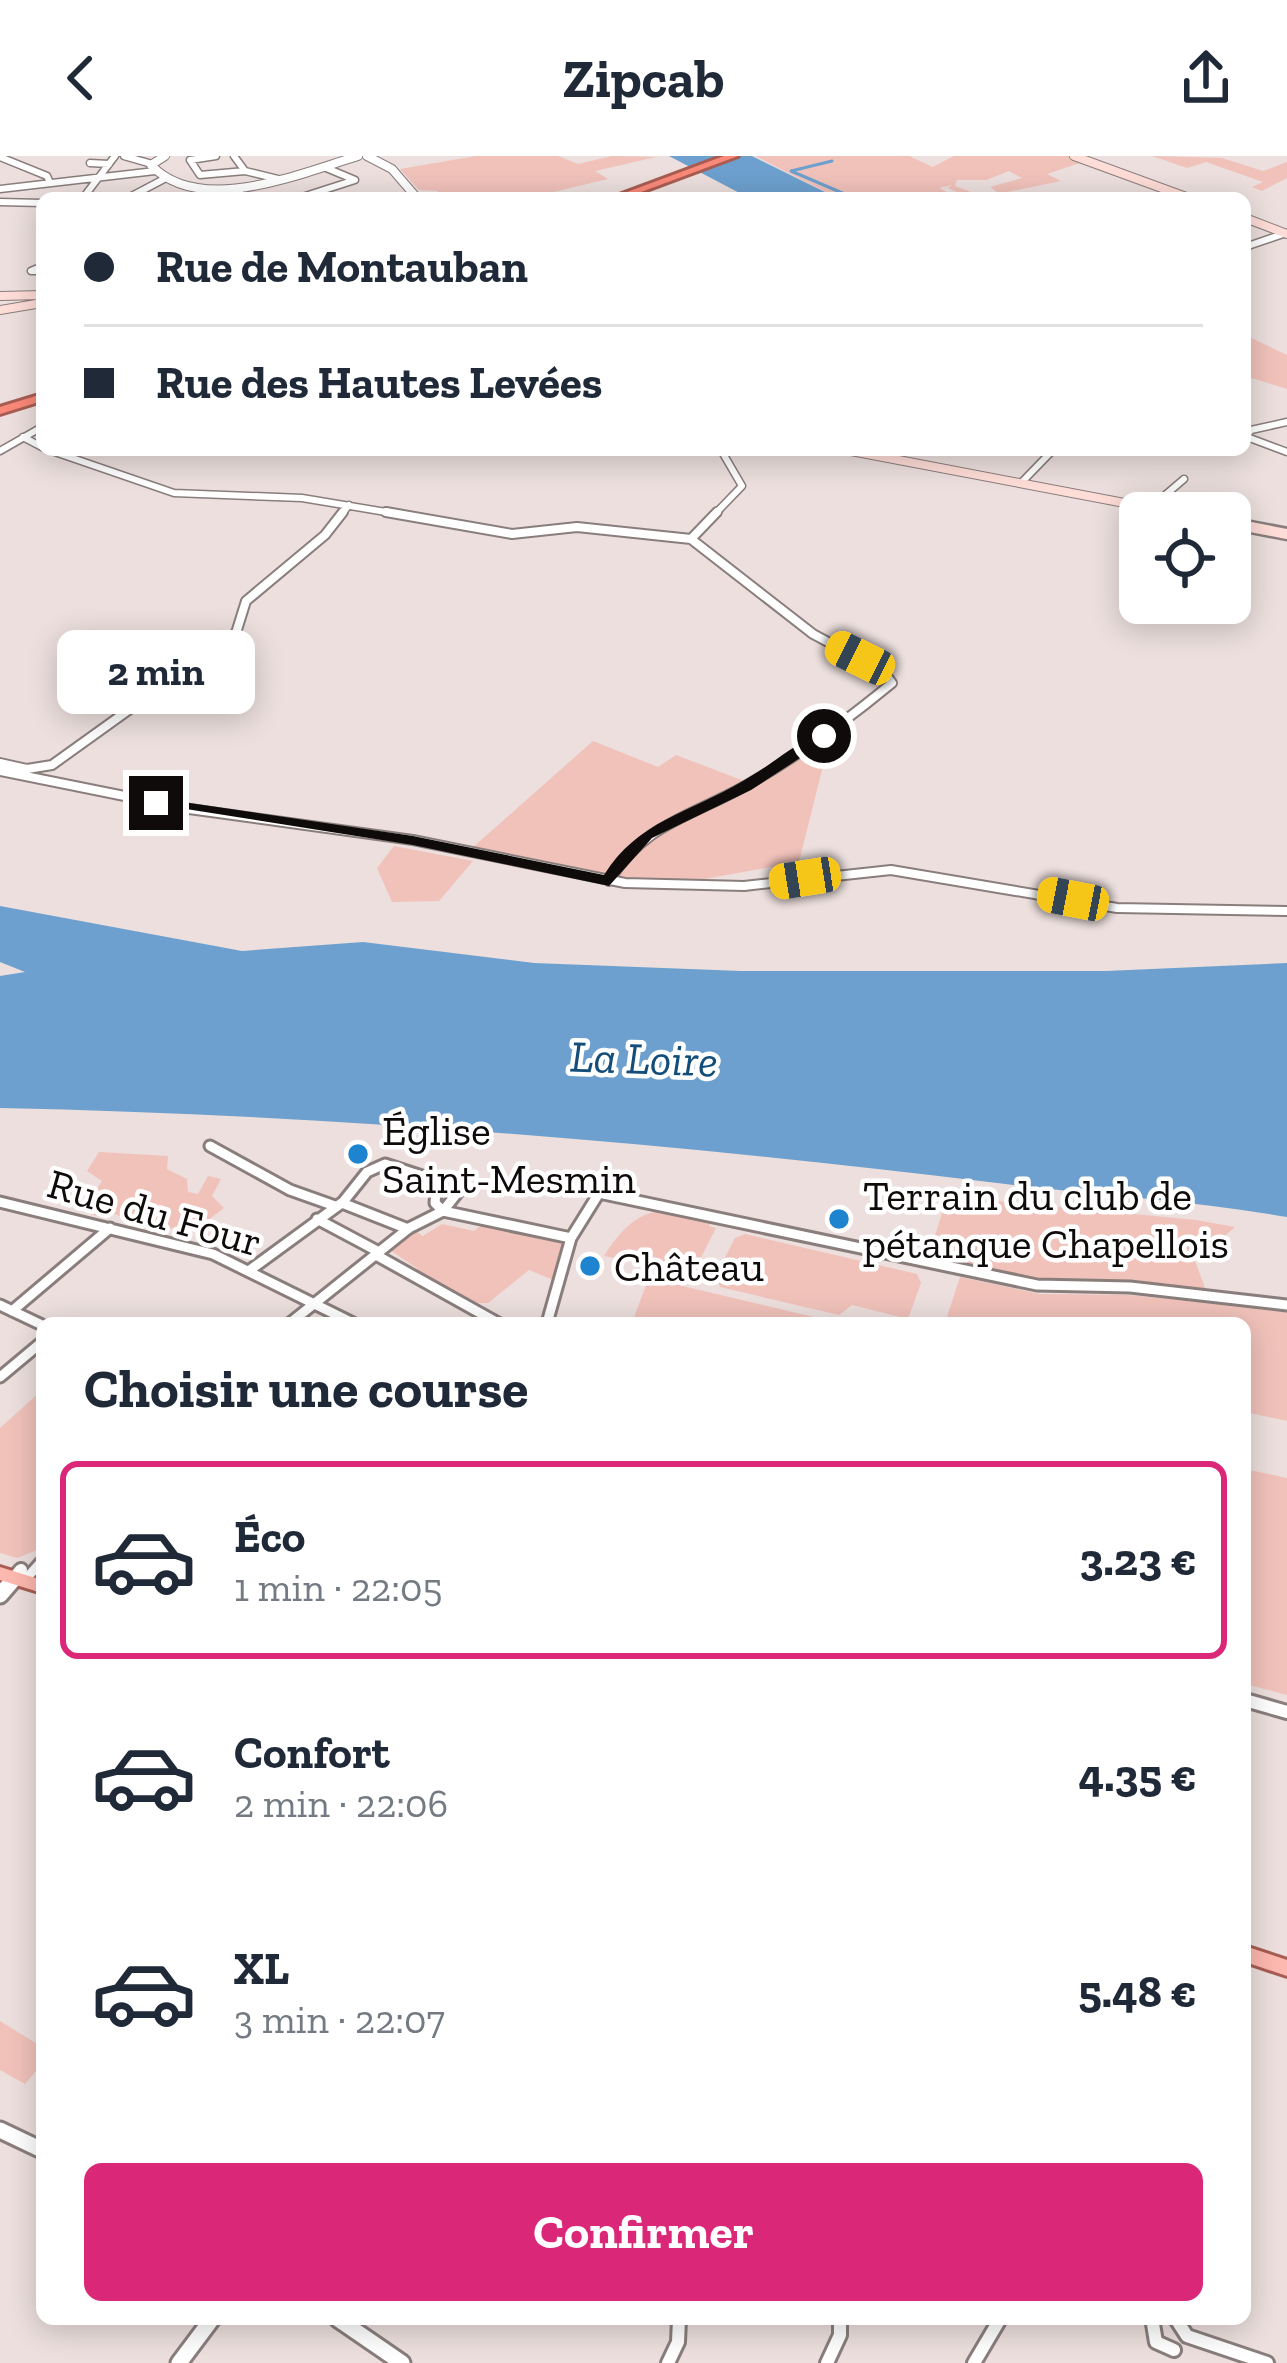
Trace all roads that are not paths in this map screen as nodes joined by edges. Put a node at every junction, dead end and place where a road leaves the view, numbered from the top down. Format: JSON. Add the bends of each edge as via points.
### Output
{"nodes":[{"id":1,"x":115,"y":156,"type":"edge"},
{"id":2,"x":124,"y":156,"type":"edge"},
{"id":3,"x":165,"y":156,"type":"edge"},
{"id":4,"x":216,"y":156,"type":"edge"},
{"id":5,"x":234,"y":156,"type":"edge"},
{"id":6,"x":363,"y":156,"type":"edge"},
{"id":7,"x":719,"y":156,"type":"edge"},
{"id":8,"x":733,"y":156,"type":"edge"},
{"id":9,"x":1074,"y":156,"type":"edge"},
{"id":10,"x":0,"y":157,"type":"edge"},
{"id":11,"x":90,"y":163,"type":"dead end"},
{"id":12,"x":109,"y":164,"type":"junction"},
{"id":13,"x":153,"y":167,"type":"junction"},
{"id":14,"x":324,"y":167,"type":"junction"},
{"id":15,"x":245,"y":171,"type":"junction"},
{"id":16,"x":677,"y":173,"type":"junction"},
{"id":17,"x":99,"y":177,"type":"junction"},
{"id":18,"x":164,"y":179,"type":"junction"},
{"id":19,"x":278,"y":179,"type":"junction"},
{"id":20,"x":50,"y":183,"type":"junction"},
{"id":21,"x":0,"y":189,"type":"edge"},
{"id":22,"x":88,"y":192,"type":"edge"},
{"id":23,"x":139,"y":192,"type":"edge"},
{"id":24,"x":240,"y":192,"type":"joint"},
{"id":25,"x":318,"y":192,"type":"edge"},
{"id":26,"x":412,"y":192,"type":"edge"},
{"id":27,"x":621,"y":192,"type":"edge"},
{"id":28,"x":631,"y":192,"type":"edge"},
{"id":29,"x":1173,"y":192,"type":"edge"},
{"id":30,"x":0,"y":202,"type":"edge"},
{"id":31,"x":36,"y":203,"type":"edge"},
{"id":32,"x":1251,"y":222,"type":"edge"},
{"id":33,"x":1287,"y":234,"type":"edge"},
{"id":34,"x":1251,"y":245,"type":"edge"},
{"id":35,"x":2,"y":295,"type":"edge"},
{"id":36,"x":36,"y":296,"type":"edge"},
{"id":37,"x":36,"y":298,"type":"edge"},
{"id":38,"x":0,"y":310,"type":"edge"},
{"id":39,"x":36,"y":396,"type":"edge"},
{"id":40,"x":0,"y":408,"type":"edge"},
{"id":41,"x":1287,"y":422,"type":"edge"},
{"id":42,"x":36,"y":430,"type":"edge"},
{"id":43,"x":1251,"y":430,"type":"edge"},
{"id":44,"x":23,"y":437,"type":"junction"},
{"id":45,"x":1251,"y":439,"type":"edge"},
{"id":46,"x":36,"y":444,"type":"edge"},
{"id":47,"x":0,"y":451,"type":"edge"},
{"id":48,"x":1287,"y":452,"type":"edge"},
{"id":49,"x":66,"y":456,"type":"edge"},
{"id":50,"x":724,"y":456,"type":"edge"},
{"id":51,"x":879,"y":456,"type":"edge"},
{"id":52,"x":1047,"y":456,"type":"edge"},
{"id":53,"x":1184,"y":479,"type":"dead end"},
{"id":54,"x":1022,"y":482,"type":"junction"},
{"id":55,"x":1169,"y":492,"type":"edge"},
{"id":56,"x":1119,"y":502,"type":"edge"},
{"id":57,"x":349,"y":505,"type":"junction"},
{"id":58,"x":1251,"y":528,"type":"edge"},
{"id":59,"x":1287,"y":534,"type":"edge"},
{"id":60,"x":691,"y":539,"type":"junction"},
{"id":61,"x":0,"y":767,"type":"edge"},
{"id":62,"x":47,"y":767,"type":"junction"},
{"id":63,"x":91,"y":790,"type":"junction"},
{"id":64,"x":609,"y":881,"type":"junction"},
{"id":65,"x":1287,"y":910,"type":"edge"},
{"id":66,"x":210,"y":1146,"type":"dead end"},
{"id":67,"x":458,"y":1192,"type":"dead end"},
{"id":68,"x":0,"y":1202,"type":"edge"},
{"id":69,"x":340,"y":1204,"type":"junction"},
{"id":70,"x":443,"y":1211,"type":"junction"},
{"id":71,"x":316,"y":1219,"type":"junction"},
{"id":72,"x":110,"y":1228,"type":"junction"},
{"id":73,"x":408,"y":1228,"type":"junction"},
{"id":74,"x":571,"y":1238,"type":"junction"},
{"id":75,"x":377,"y":1253,"type":"junction"},
{"id":76,"x":250,"y":1270,"type":"junction"},
{"id":77,"x":313,"y":1303,"type":"junction"},
{"id":78,"x":1287,"y":1304,"type":"edge"},
{"id":79,"x":0,"y":1305,"type":"edge"},
{"id":80,"x":12,"y":1311,"type":"junction"},
{"id":81,"x":297,"y":1317,"type":"edge"},
{"id":82,"x":341,"y":1317,"type":"edge"},
{"id":83,"x":488,"y":1317,"type":"edge"},
{"id":84,"x":549,"y":1317,"type":"edge"},
{"id":85,"x":36,"y":1322,"type":"edge"},
{"id":86,"x":36,"y":1347,"type":"edge"},
{"id":87,"x":0,"y":1377,"type":"edge"},
{"id":88,"x":0,"y":1562,"type":"edge"},
{"id":89,"x":27,"y":1575,"type":"edge"},
{"id":90,"x":0,"y":1595,"type":"edge"},
{"id":91,"x":1251,"y":1702,"type":"edge"},
{"id":92,"x":1287,"y":1712,"type":"edge"},
{"id":93,"x":1251,"y":1956,"type":"edge"},
{"id":94,"x":1287,"y":1968,"type":"edge"},
{"id":95,"x":0,"y":2130,"type":"edge"},
{"id":96,"x":36,"y":2147,"type":"edge"},
{"id":97,"x":208,"y":2325,"type":"edge"},
{"id":98,"x":347,"y":2325,"type":"edge"},
{"id":99,"x":679,"y":2325,"type":"edge"},
{"id":100,"x":840,"y":2325,"type":"edge"},
{"id":101,"x":996,"y":2325,"type":"edge"},
{"id":102,"x":1153,"y":2325,"type":"edge"},
{"id":103,"x":1180,"y":2325,"type":"edge"},
{"id":104,"x":1187,"y":2336,"type":"junction"},
{"id":105,"x":1174,"y":2356,"type":"edge"},
{"id":106,"x":179,"y":2363,"type":"edge"},
{"id":107,"x":401,"y":2363,"type":"edge"},
{"id":108,"x":668,"y":2363,"type":"edge"},
{"id":109,"x":827,"y":2363,"type":"edge"},
{"id":110,"x":974,"y":2363,"type":"edge"},
{"id":111,"x":1267,"y":2363,"type":"edge"}],
"edges":[{"from":1,"to":12,"type":"street"},
{"from":2,"to":13,"type":"street"},
{"from":3,"to":13,"type":"street"},
{"from":4,"to":15,"type":"street","via":[[190,160],[200,175]]},
{"from":5,"to":15,"type":"street"},
{"from":6,"to":14,"type":"street"},
{"from":6,"to":26,"type":"street","via":[[392,169]]},
{"from":7,"to":16,"type":"highway"},
{"from":8,"to":16,"type":"highway"},
{"from":9,"to":29,"type":"main road"},
{"from":10,"to":20,"type":"street"},
{"from":11,"to":12,"type":"street"},
{"from":12,"to":17,"type":"street"},
{"from":13,"to":17,"type":"street"},
{"from":13,"to":18,"type":"street"},
{"from":14,"to":19,"type":"street"},
{"from":14,"to":25,"type":"street","via":[[355,180]]},
{"from":15,"to":19,"type":"street"},
{"from":16,"to":27,"type":"highway"},
{"from":16,"to":28,"type":"highway"},
{"from":17,"to":20,"type":"street"},
{"from":17,"to":22,"type":"street"},
{"from":18,"to":23,"type":"street"},
{"from":18,"to":24,"type":"street"},
{"from":19,"to":24,"type":"street"},
{"from":20,"to":21,"type":"street"},
{"from":30,"to":31,"type":"street"},
{"from":32,"to":33,"type":"main road"},
{"from":33,"to":34,"type":"street"},
{"from":35,"to":36,"type":"main road"},
{"from":37,"to":38,"type":"main road"},
{"from":39,"to":40,"type":"highway"},
{"from":41,"to":43,"type":"street"},
{"from":42,"to":44,"type":"street"},
{"from":44,"to":46,"type":"street"},
{"from":44,"to":47,"type":"street"},
{"from":45,"to":48,"type":"street"},
{"from":49,"to":57,"type":"street","via":[[174,493]]},
{"from":50,"to":60,"type":"street","via":[[742,486]]},
{"from":51,"to":54,"type":"main road"},
{"from":52,"to":54,"type":"street"},
{"from":53,"to":55,"type":"street"},
{"from":54,"to":56,"type":"main road"},
{"from":57,"to":60,"type":"street","via":[[512,534],[577,527]]},
{"from":57,"to":62,"type":"street","via":[[246,601],[236,633]]},
{"from":58,"to":59,"type":"main road"},
{"from":60,"to":64,"type":"street","via":[[813,634],[892,683],[746,786],[646,835]]},
{"from":61,"to":62,"type":"street"},
{"from":61,"to":63,"type":"street"},
{"from":62,"to":63,"type":"street"},
{"from":63,"to":64,"type":"street","via":[[413,840]]},
{"from":64,"to":65,"type":"street","via":[[744,886],[892,869],[1117,908]]},
{"from":66,"to":69,"type":"street","via":[[290,1190]]},
{"from":67,"to":70,"type":"street"},
{"from":68,"to":72,"type":"street","name":"Rue du Four"},
{"from":69,"to":70,"type":"street","via":[[385,1164],[440,1185],[435,1203]]},
{"from":69,"to":71,"type":"street"},
{"from":69,"to":73,"type":"street"},
{"from":70,"to":73,"type":"street"},
{"from":70,"to":74,"type":"street"},
{"from":71,"to":75,"type":"street"},
{"from":71,"to":76,"type":"street"},
{"from":72,"to":76,"type":"street","name":"Rue du Four"},
{"from":72,"to":80,"type":"street"},
{"from":73,"to":75,"type":"street"},
{"from":74,"to":78,"type":"street","via":[[599,1193],[1051,1285]]},
{"from":74,"to":84,"type":"street"},
{"from":75,"to":77,"type":"street"},
{"from":75,"to":83,"type":"street"},
{"from":76,"to":77,"type":"street","name":"Rue du Four"},
{"from":77,"to":81,"type":"street"},
{"from":77,"to":82,"type":"street","name":"Rue du Four"},
{"from":79,"to":80,"type":"street"},
{"from":80,"to":85,"type":"street"},
{"from":86,"to":87,"type":"street"},
{"from":88,"to":89,"type":"main road"},
{"from":89,"to":90,"type":"street"},
{"from":91,"to":92,"type":"street"},
{"from":93,"to":94,"type":"main road"},
{"from":95,"to":96,"type":"street"},
{"from":97,"to":106,"type":"street"},
{"from":98,"to":107,"type":"street"},
{"from":99,"to":108,"type":"street"},
{"from":100,"to":109,"type":"street"},
{"from":101,"to":110,"type":"street"},
{"from":102,"to":105,"type":"street","via":[[1156,2342]]},
{"from":103,"to":104,"type":"street"},
{"from":104,"to":105,"type":"street"},
{"from":104,"to":111,"type":"street"}]}
